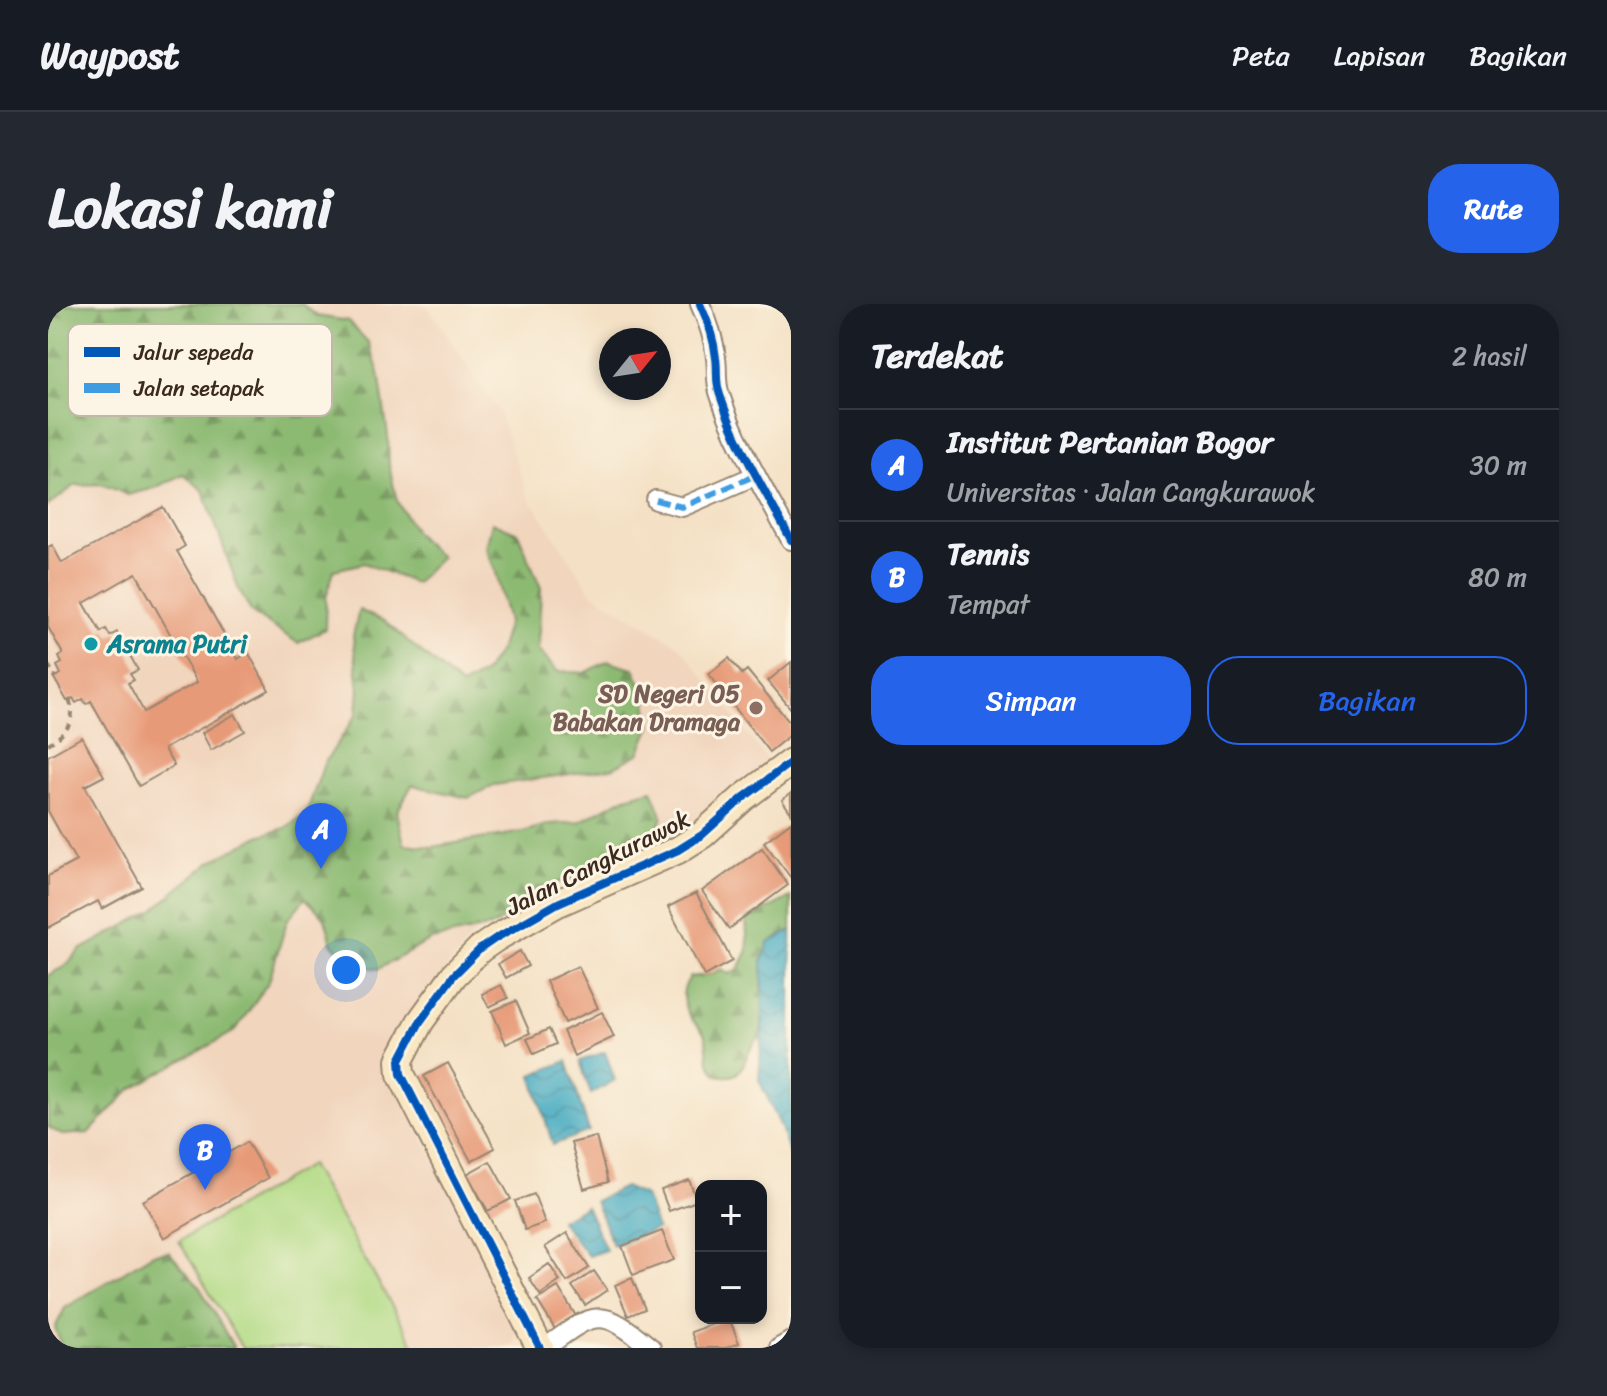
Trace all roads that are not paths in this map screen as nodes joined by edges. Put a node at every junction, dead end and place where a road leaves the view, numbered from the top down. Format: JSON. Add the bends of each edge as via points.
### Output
{"nodes":[{"id":1,"x":700,"y":304,"type":"edge"},
{"id":2,"x":754,"y":476,"type":"junction"},
{"id":3,"x":656,"y":500,"type":"dead end"},
{"id":4,"x":791,"y":540,"type":"edge"},
{"id":5,"x":791,"y":762,"type":"edge"},
{"id":6,"x":791,"y":1341,"type":"edge"},
{"id":7,"x":542,"y":1348,"type":"edge"},
{"id":8,"x":651,"y":1348,"type":"edge"},
{"id":9,"x":779,"y":1348,"type":"edge"}],
"edges":[{"from":1,"to":2,"type":"street","via":[[712,337],[718,390]]},
{"from":2,"to":3,"type":"street","via":[[682,507]]},
{"from":2,"to":4,"type":"street"},
{"from":5,"to":7,"type":"street","name":"Jalan Cangkurawok","via":[[678,850],[558,903],[488,943],[454,975],[400,1060],[401,1074]]},
{"from":6,"to":9,"type":"street"},
{"from":7,"to":8,"type":"street","via":[[577,1324],[601,1317],[618,1322]]}]}
